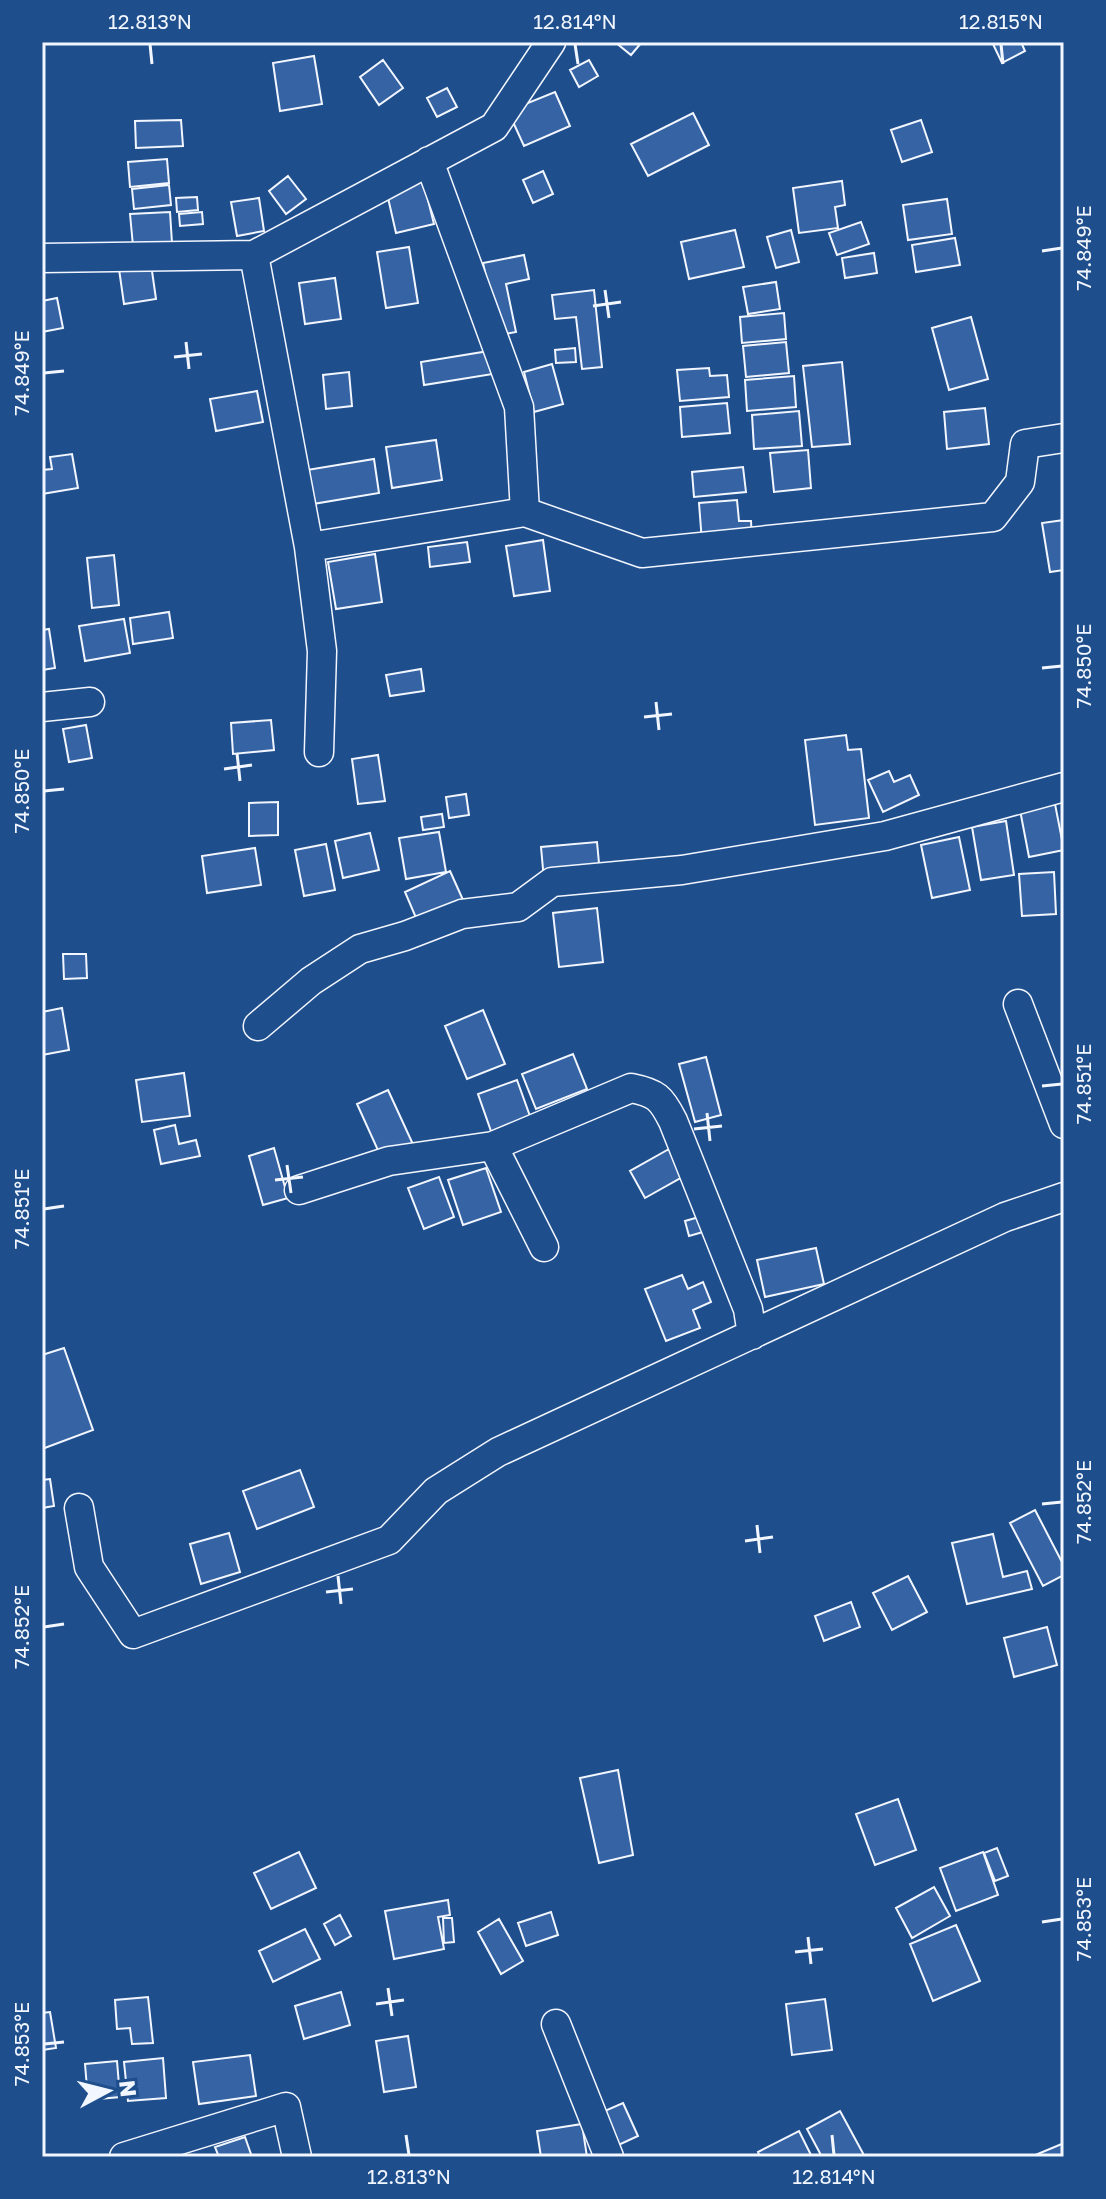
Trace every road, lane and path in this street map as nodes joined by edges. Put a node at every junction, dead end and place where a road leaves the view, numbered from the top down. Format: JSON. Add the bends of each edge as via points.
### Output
{"nodes":[{"id":1,"x":551,"y":42,"type":"edge"},
{"id":2,"x":429,"y":161,"type":"junction"},
{"id":3,"x":254,"y":255,"type":"junction"},
{"id":4,"x":42,"y":258,"type":"edge"},
{"id":5,"x":1064,"y":438,"type":"edge"},
{"id":6,"x":525,"y":512,"type":"junction"},
{"id":7,"x":309,"y":547,"type":"junction"},
{"id":8,"x":90,"y":702,"type":"dead end"},
{"id":9,"x":42,"y":707,"type":"edge"},
{"id":10,"x":319,"y":752,"type":"dead end"},
{"id":11,"x":1064,"y":787,"type":"edge"},
{"id":12,"x":1018,"y":1004,"type":"dead end"},
{"id":13,"x":258,"y":1026,"type":"dead end"},
{"id":14,"x":1064,"y":1124,"type":"edge"},
{"id":15,"x":493,"y":1146,"type":"junction"},
{"id":16,"x":299,"y":1190,"type":"dead end"},
{"id":17,"x":1064,"y":1197,"type":"edge"},
{"id":18,"x":544,"y":1247,"type":"dead end"},
{"id":19,"x":752,"y":1335,"type":"junction"},
{"id":20,"x":79,"y":1508,"type":"dead end"},
{"id":21,"x":556,"y":2024,"type":"dead end"},
{"id":22,"x":124,"y":2157,"type":"edge"},
{"id":23,"x":297,"y":2157,"type":"edge"},
{"id":24,"x":609,"y":2157,"type":"edge"}],
"edges":[{"from":1,"to":2,"type":"street","via":[[494,127]]},
{"from":2,"to":3,"type":"street"},
{"from":2,"to":6,"type":"street","via":[[519,407]]},
{"from":3,"to":4,"type":"street"},
{"from":3,"to":7,"type":"street"},
{"from":5,"to":6,"type":"street","via":[[1025,444],[1020,482],[993,517],[642,553]]},
{"from":6,"to":7,"type":"street"},
{"from":7,"to":10,"type":"street","via":[[322,651]]},
{"from":8,"to":9,"type":"street"},
{"from":11,"to":13,"type":"street","via":[[885,836],[682,870],[552,882],[518,907],[462,914],[360,949]]},
{"from":12,"to":14,"type":"street"},
{"from":15,"to":16,"type":"street","via":[[389,1161]]},
{"from":15,"to":18,"type":"street"},
{"from":15,"to":19,"type":"street","via":[[631,1088],[652,1092],[673,1121],[748,1309]]},
{"from":17,"to":19,"type":"street","via":[[1005,1217]]},
{"from":19,"to":20,"type":"street","via":[[498,1452],[436,1491],[389,1540],[133,1634],[89,1567]]},
{"from":21,"to":24,"type":"street"},
{"from":22,"to":23,"type":"street","via":[[286,2107]]}]}
